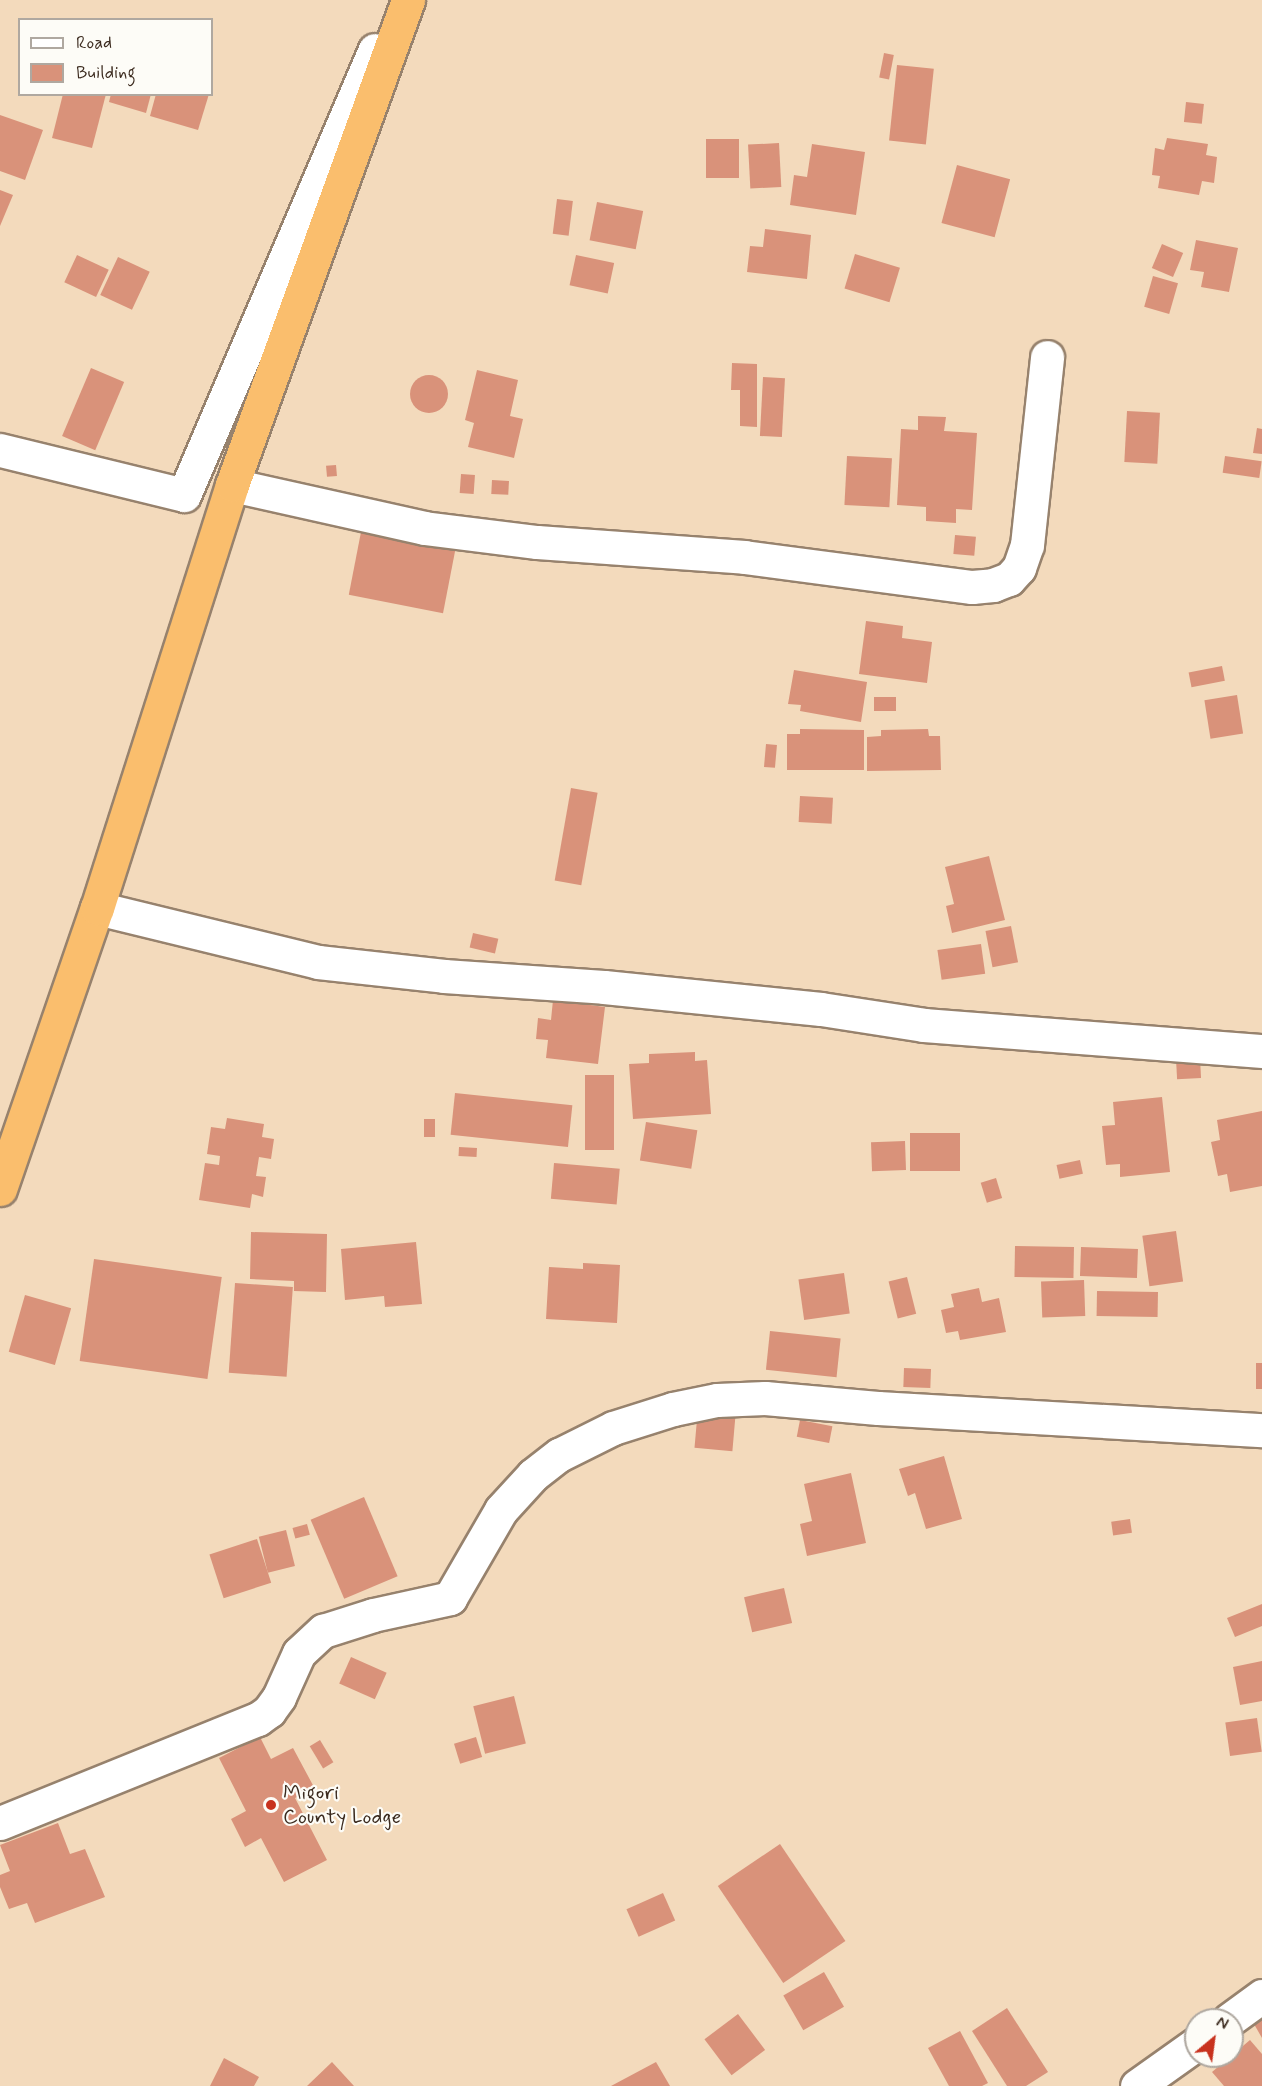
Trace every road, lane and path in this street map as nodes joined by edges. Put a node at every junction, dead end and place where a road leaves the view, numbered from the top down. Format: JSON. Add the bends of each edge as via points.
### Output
{"nodes":[{"id":1,"x":396,"y":0,"type":"edge"},
{"id":2,"x":408,"y":0,"type":"edge"},
{"id":3,"x":1047,"y":357,"type":"dead end"},
{"id":4,"x":0,"y":450,"type":"edge"},
{"id":5,"x":232,"y":485,"type":"junction"},
{"id":6,"x":97,"y":909,"type":"junction"},
{"id":7,"x":1262,"y":1051,"type":"edge"},
{"id":8,"x":0,"y":1189,"type":"edge"},
{"id":9,"x":1262,"y":1430,"type":"edge"},
{"id":10,"x":0,"y":1823,"type":"edge"},
{"id":11,"x":1262,"y":1996,"type":"edge"},
{"id":12,"x":1244,"y":2009,"type":"edge"},
{"id":13,"x":1184,"y":2053,"type":"edge"},
{"id":14,"x":1137,"y":2086,"type":"edge"}],
"edges":[{"from":1,"to":4,"type":"street","via":[[184,495]]},
{"from":2,"to":5,"type":"highway"},
{"from":3,"to":5,"type":"street","via":[[1027,545],[1019,568],[1009,579],[993,585],[972,587],[744,557],[537,542],[424,528]]},
{"from":5,"to":6,"type":"highway"},
{"from":6,"to":7,"type":"street","via":[[318,962],[821,1009],[924,1025]]},
{"from":6,"to":8,"type":"highway"},
{"from":9,"to":10,"type":"street","via":[[765,1398],[717,1400],[673,1409],[613,1428],[559,1455],[533,1475],[501,1510],[450,1598],[322,1631],[299,1653],[279,1697],[258,1719]]},
{"from":11,"to":12,"type":"street"},
{"from":13,"to":14,"type":"street"}]}
